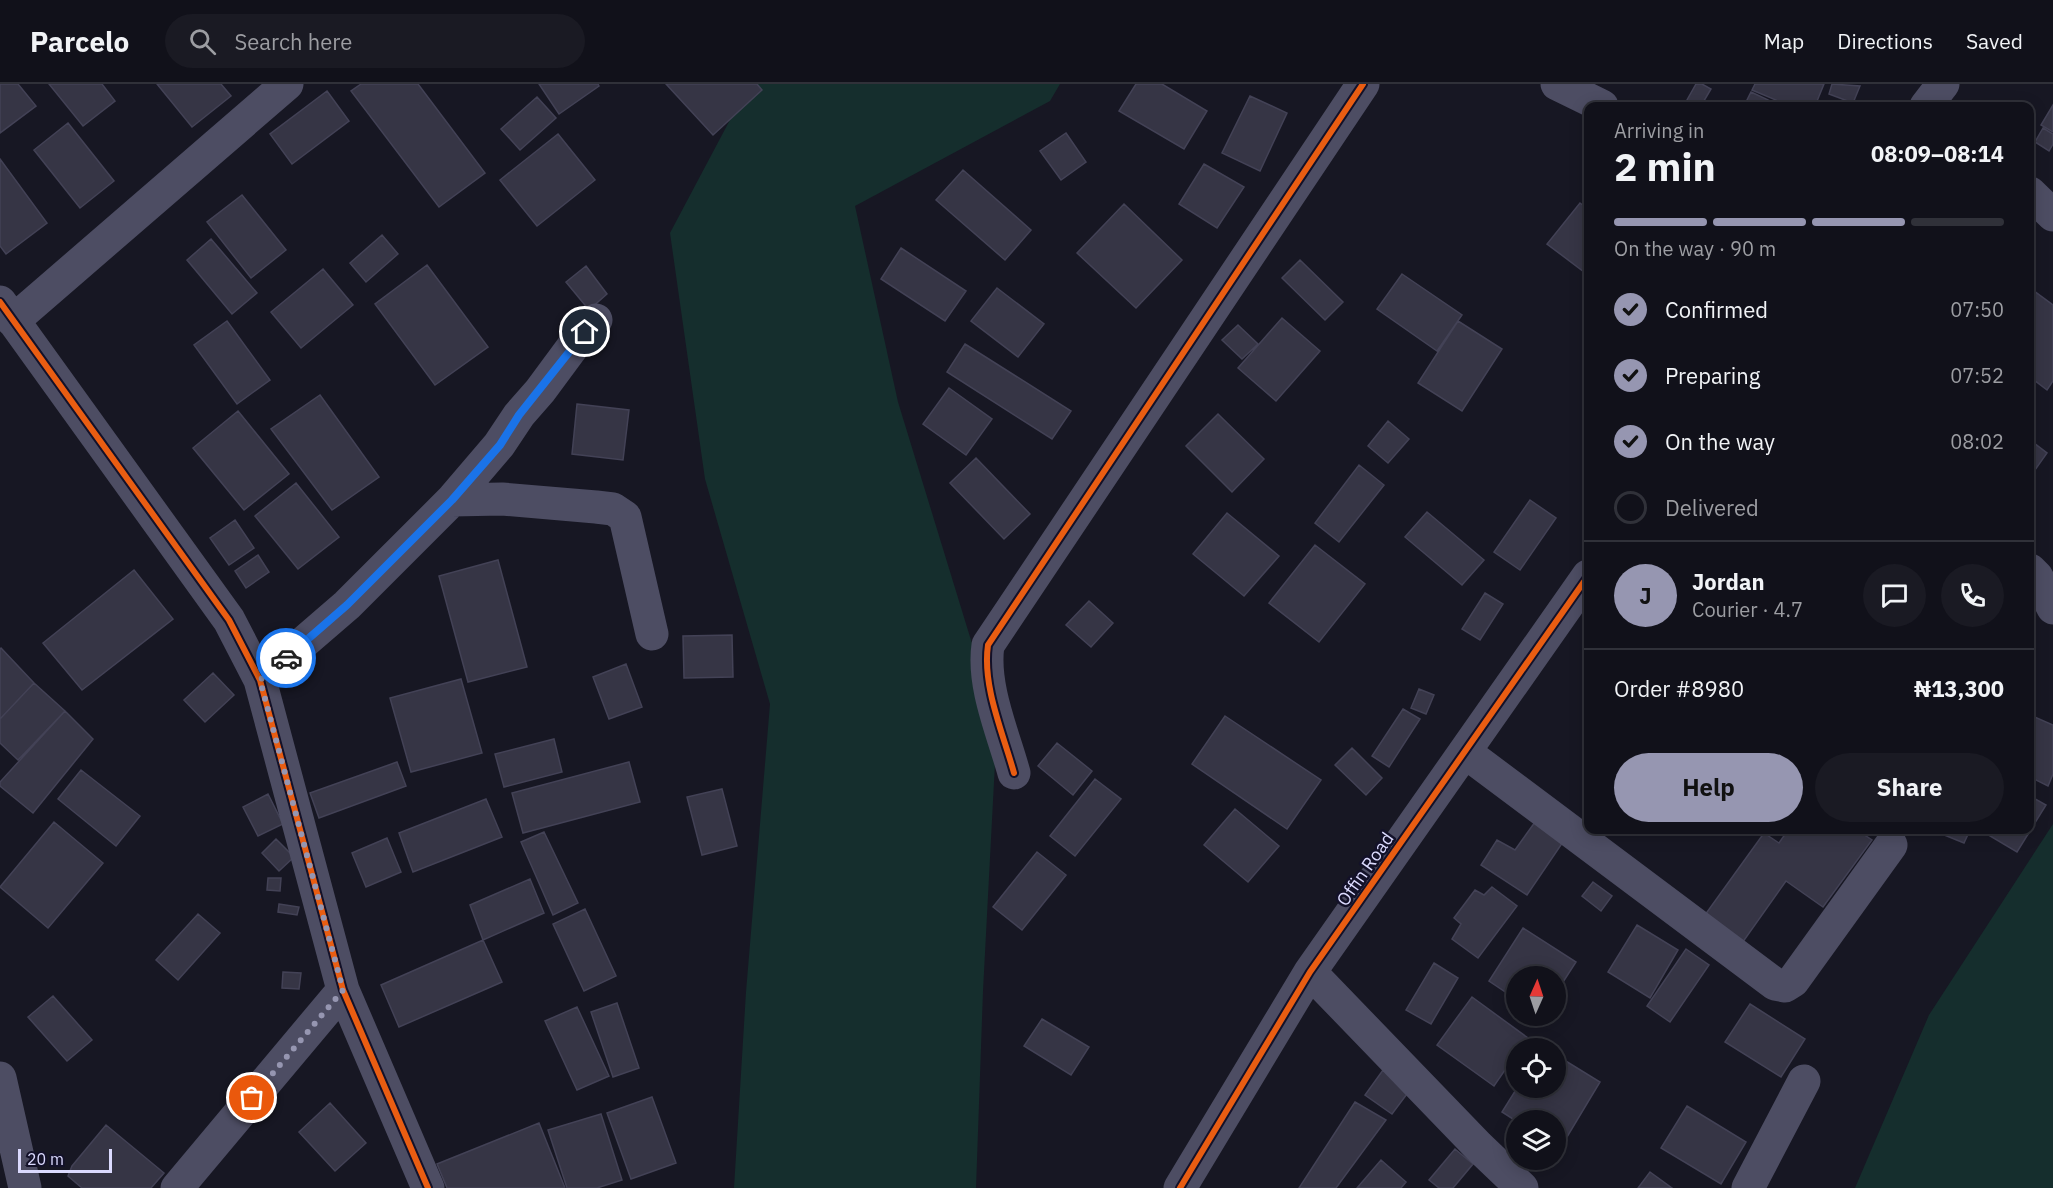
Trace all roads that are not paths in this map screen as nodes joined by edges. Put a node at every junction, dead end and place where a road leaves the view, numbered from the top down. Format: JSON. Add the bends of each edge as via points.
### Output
{"nodes":[{"id":1,"x":287,"y":84,"type":"edge"},
{"id":2,"x":1363,"y":84,"type":"edge"},
{"id":3,"x":1557,"y":84,"type":"edge"},
{"id":4,"x":1594,"y":102,"type":"edge"},
{"id":5,"x":2034,"y":197,"type":"edge"},
{"id":6,"x":2053,"y":215,"type":"edge"},
{"id":7,"x":7,"y":312,"type":"edge"},
{"id":8,"x":596,"y":320,"type":"dead end"},
{"id":9,"x":452,"y":500,"type":"junction"},
{"id":10,"x":2034,"y":574,"type":"edge"},
{"id":11,"x":1584,"y":582,"type":"edge"},
{"id":12,"x":2053,"y":608,"type":"edge"},
{"id":13,"x":652,"y":634,"type":"dead end"},
{"id":14,"x":260,"y":680,"type":"junction"},
{"id":15,"x":1465,"y":752,"type":"junction"},
{"id":16,"x":1014,"y":774,"type":"dead end"},
{"id":17,"x":1891,"y":845,"type":"dead end"},
{"id":18,"x":1310,"y":972,"type":"junction"},
{"id":19,"x":343,"y":990,"type":"junction"},
{"id":20,"x":1804,"y":1082,"type":"dead end"},
{"id":21,"x":1,"y":1084,"type":"edge"},
{"id":22,"x":25,"y":1188,"type":"edge"},
{"id":23,"x":177,"y":1188,"type":"edge"},
{"id":24,"x":428,"y":1188,"type":"edge"},
{"id":25,"x":1180,"y":1188,"type":"edge"},
{"id":26,"x":1522,"y":1188,"type":"edge"},
{"id":27,"x":1748,"y":1188,"type":"edge"}],
"edges":[{"from":1,"to":7,"type":"street"},
{"from":2,"to":16,"type":"street","via":[[988,645],[987,677]]},
{"from":3,"to":4,"type":"street"},
{"from":5,"to":6,"type":"street"},
{"from":7,"to":14,"type":"street","via":[[229,620]]},
{"from":8,"to":9,"type":"street","via":[[519,415],[500,445]]},
{"from":9,"to":13,"type":"street","via":[[502,499],[596,507],[612,509],[625,517]]},
{"from":9,"to":14,"type":"street","via":[[347,605]]},
{"from":10,"to":12,"type":"street"},
{"from":11,"to":15,"type":"street","name":"Offin Road"},
{"from":14,"to":19,"type":"street"},
{"from":15,"to":17,"type":"street","via":[[1775,984],[1785,986],[1793,981]]},
{"from":15,"to":18,"type":"street","name":"Offin Road"},
{"from":18,"to":25,"type":"street","name":"Offin Road"},
{"from":18,"to":26,"type":"street"},
{"from":19,"to":23,"type":"street"},
{"from":19,"to":24,"type":"street"},
{"from":20,"to":27,"type":"street"},
{"from":21,"to":22,"type":"street"}]}
